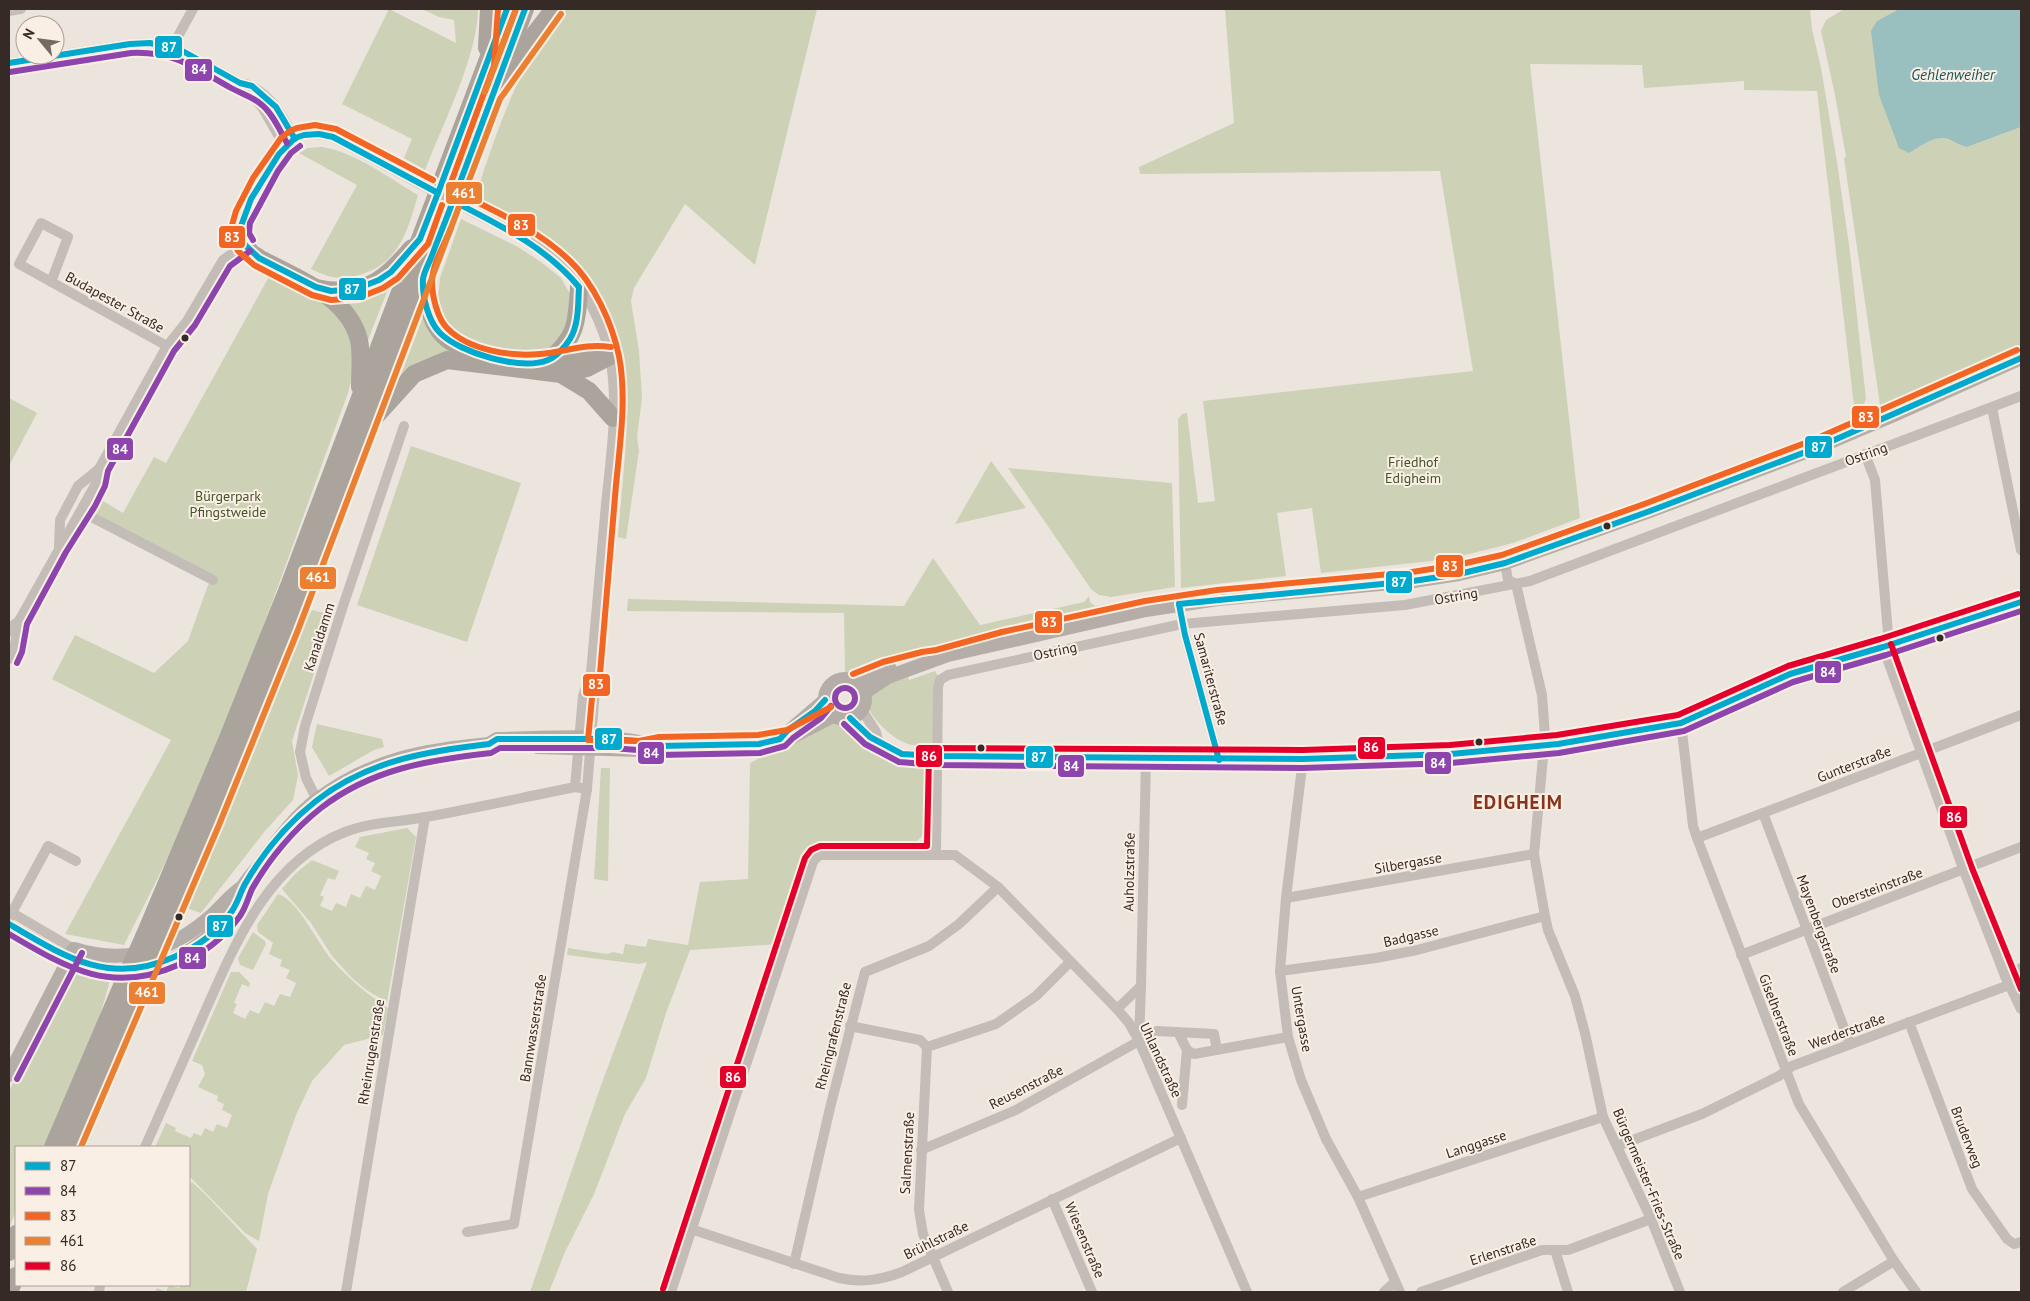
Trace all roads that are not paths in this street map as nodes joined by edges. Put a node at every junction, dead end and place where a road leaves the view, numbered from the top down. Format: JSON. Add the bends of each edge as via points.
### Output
{"nodes":[{"id":1,"x":21,"y":9,"type":"edge"},
{"id":2,"x":193,"y":9,"type":"edge"},
{"id":3,"x":489,"y":9,"type":"edge"},
{"id":4,"x":507,"y":9,"type":"edge"},
{"id":5,"x":525,"y":9,"type":"edge"},
{"id":6,"x":554,"y":9,"type":"edge"},
{"id":7,"x":9,"y":11,"type":"edge"},
{"id":8,"x":172,"y":47,"type":"junction"},
{"id":9,"x":9,"y":63,"type":"edge"},
{"id":10,"x":486,"y":64,"type":"junction"},
{"id":11,"x":240,"y":83,"type":"junction"},
{"id":12,"x":492,"y":95,"type":"junction"},
{"id":13,"x":295,"y":138,"type":"junction"},
{"id":14,"x":285,"y":147,"type":"junction"},
{"id":15,"x":420,"y":239,"type":"junction"},
{"id":16,"x":245,"y":244,"type":"junction"},
{"id":17,"x":423,"y":277,"type":"junction"},
{"id":18,"x":51,"y":282,"type":"junction"},
{"id":19,"x":316,"y":287,"type":"junction"},
{"id":20,"x":579,"y":287,"type":"junction"},
{"id":21,"x":167,"y":346,"type":"junction"},
{"id":22,"x":610,"y":356,"type":"junction"},
{"id":23,"x":2021,"y":358,"type":"edge"},
{"id":24,"x":548,"y":361,"type":"junction"},
{"id":25,"x":561,"y":374,"type":"junction"},
{"id":26,"x":2021,"y":396,"type":"edge"},
{"id":27,"x":360,"y":397,"type":"junction"},
{"id":28,"x":1992,"y":408,"type":"junction"},
{"id":29,"x":613,"y":418,"type":"junction"},
{"id":30,"x":404,"y":426,"type":"dead end"},
{"id":31,"x":367,"y":427,"type":"junction"},
{"id":32,"x":1865,"y":454,"type":"junction"},
{"id":33,"x":99,"y":469,"type":"junction"},
{"id":34,"x":82,"y":512,"type":"junction"},
{"id":35,"x":59,"y":547,"type":"junction"},
{"id":36,"x":2021,"y":550,"type":"edge"},
{"id":37,"x":1505,"y":564,"type":"junction"},
{"id":38,"x":213,"y":580,"type":"dead end"},
{"id":39,"x":1516,"y":584,"type":"junction"},
{"id":40,"x":2021,"y":602,"type":"edge"},
{"id":41,"x":1179,"y":604,"type":"junction"},
{"id":42,"x":19,"y":621,"type":"junction"},
{"id":43,"x":1182,"y":624,"type":"junction"},
{"id":44,"x":9,"y":632,"type":"edge"},
{"id":45,"x":1886,"y":646,"type":"junction"},
{"id":46,"x":9,"y":659,"type":"edge"},
{"id":47,"x":860,"y":687,"type":"junction"},
{"id":48,"x":825,"y":700,"type":"junction"},
{"id":49,"x":856,"y":714,"type":"junction"},
{"id":50,"x":2021,"y":715,"type":"edge"},
{"id":51,"x":835,"y":716,"type":"junction"},
{"id":52,"x":1681,"y":723,"type":"junction"},
{"id":53,"x":780,"y":739,"type":"junction"},
{"id":54,"x":585,"y":743,"type":"junction"},
{"id":55,"x":1544,"y":746,"type":"junction"},
{"id":56,"x":1922,"y":753,"type":"junction"},
{"id":57,"x":938,"y":756,"type":"junction"},
{"id":58,"x":1146,"y":758,"type":"junction"},
{"id":59,"x":1303,"y":759,"type":"junction"},
{"id":60,"x":1219,"y":760,"type":"junction"},
{"id":61,"x":575,"y":788,"type":"junction"},
{"id":62,"x":587,"y":790,"type":"junction"},
{"id":63,"x":317,"y":800,"type":"junction"},
{"id":64,"x":1763,"y":813,"type":"junction"},
{"id":65,"x":425,"y":817,"type":"junction"},
{"id":66,"x":1697,"y":838,"type":"junction"},
{"id":67,"x":2021,"y":847,"type":"edge"},
{"id":68,"x":1534,"y":854,"type":"junction"},
{"id":69,"x":936,"y":855,"type":"junction"},
{"id":70,"x":76,"y":861,"type":"dead end"},
{"id":71,"x":1964,"y":871,"type":"junction"},
{"id":72,"x":244,"y":886,"type":"junction"},
{"id":73,"x":998,"y":887,"type":"junction"},
{"id":74,"x":1286,"y":898,"type":"junction"},
{"id":75,"x":10,"y":914,"type":"edge"},
{"id":76,"x":1545,"y":916,"type":"junction"},
{"id":77,"x":9,"y":924,"type":"edge"},
{"id":78,"x":1806,"y":929,"type":"junction"},
{"id":79,"x":72,"y":954,"type":"junction"},
{"id":80,"x":1742,"y":955,"type":"junction"},
{"id":81,"x":1070,"y":962,"type":"junction"},
{"id":82,"x":2021,"y":968,"type":"edge"},
{"id":83,"x":1280,"y":971,"type":"junction"},
{"id":84,"x":137,"y":978,"type":"junction"},
{"id":85,"x":2007,"y":980,"type":"junction"},
{"id":86,"x":1141,"y":990,"type":"junction"},
{"id":87,"x":1117,"y":1009,"type":"junction"},
{"id":88,"x":2021,"y":1009,"type":"edge"},
{"id":89,"x":1909,"y":1022,"type":"junction"},
{"id":90,"x":850,"y":1026,"type":"junction"},
{"id":91,"x":1178,"y":1032,"type":"junction"},
{"id":92,"x":1288,"y":1037,"type":"junction"},
{"id":93,"x":1140,"y":1041,"type":"junction"},
{"id":94,"x":1850,"y":1044,"type":"junction"},
{"id":95,"x":927,"y":1047,"type":"junction"},
{"id":96,"x":1187,"y":1050,"type":"junction"},
{"id":97,"x":1217,"y":1050,"type":"junction"},
{"id":98,"x":1786,"y":1070,"type":"junction"},
{"id":99,"x":9,"y":1075,"type":"edge"},
{"id":100,"x":1182,"y":1106,"type":"dead end"},
{"id":101,"x":1603,"y":1116,"type":"junction"},
{"id":102,"x":1181,"y":1138,"type":"junction"},
{"id":103,"x":53,"y":1146,"type":"edge"},
{"id":104,"x":72,"y":1146,"type":"edge"},
{"id":105,"x":145,"y":1146,"type":"edge"},
{"id":106,"x":1617,"y":1146,"type":"junction"},
{"id":107,"x":921,"y":1150,"type":"junction"},
{"id":108,"x":1358,"y":1197,"type":"junction"},
{"id":109,"x":1052,"y":1199,"type":"junction"},
{"id":110,"x":1651,"y":1219,"type":"junction"},
{"id":111,"x":691,"y":1229,"type":"junction"},
{"id":112,"x":467,"y":1232,"type":"dead end"},
{"id":113,"x":15,"y":1237,"type":"edge"},
{"id":114,"x":2021,"y":1242,"type":"edge"},
{"id":115,"x":1554,"y":1250,"type":"junction"},
{"id":116,"x":9,"y":1252,"type":"edge"},
{"id":117,"x":933,"y":1257,"type":"junction"},
{"id":118,"x":1894,"y":1261,"type":"junction"},
{"id":119,"x":794,"y":1264,"type":"junction"},
{"id":120,"x":15,"y":1278,"type":"edge"},
{"id":121,"x":1394,"y":1282,"type":"junction"},
{"id":122,"x":9,"y":1292,"type":"edge"},
{"id":123,"x":346,"y":1292,"type":"edge"},
{"id":124,"x":671,"y":1292,"type":"edge"},
{"id":125,"x":948,"y":1292,"type":"edge"},
{"id":126,"x":1092,"y":1292,"type":"edge"},
{"id":127,"x":1247,"y":1292,"type":"edge"},
{"id":128,"x":1384,"y":1292,"type":"edge"},
{"id":129,"x":1400,"y":1292,"type":"edge"},
{"id":130,"x":1421,"y":1292,"type":"edge"},
{"id":131,"x":1568,"y":1292,"type":"edge"},
{"id":132,"x":1680,"y":1292,"type":"edge"},
{"id":133,"x":1844,"y":1292,"type":"edge"},
{"id":134,"x":1916,"y":1292,"type":"edge"}],
"edges":[{"from":1,"to":7,"type":"street"},
{"from":2,"to":8,"type":"street"},
{"from":3,"to":10,"type":"highway"},
{"from":4,"to":10,"type":"highway"},
{"from":5,"to":12,"type":"highway"},
{"from":6,"to":12,"type":"highway"},
{"from":8,"to":9,"type":"street","via":[[130,44]]},
{"from":8,"to":11,"type":"street"},
{"from":10,"to":15,"type":"highway"},
{"from":11,"to":13,"type":"street","via":[[252,86],[269,99]]},
{"from":11,"to":14,"type":"street","via":[[262,107]]},
{"from":12,"to":17,"type":"highway"},
{"from":13,"to":14,"type":"street"},
{"from":13,"to":20,"type":"street","bridge":true,"via":[[321,134],[333,137],[533,244],[564,268]]},
{"from":14,"to":16,"type":"street","via":[[270,166],[242,220],[240,235]]},
{"from":15,"to":19,"type":"highway","via":[[391,272],[379,280],[344,291]]},
{"from":15,"to":27,"type":"highway"},
{"from":16,"to":19,"type":"highway","via":[[259,258]]},
{"from":16,"to":21,"type":"street","name":"Budapester Straße","via":[[223,260],[187,321]]},
{"from":17,"to":24,"type":"highway","via":[[428,310],[436,328],[447,339],[466,350],[497,359],[532,363]]},
{"from":17,"to":31,"type":"highway"},
{"from":18,"to":18,"type":"street","name":"Budapester Straße","via":[[68,238],[41,223],[18,264]]},
{"from":18,"to":21,"type":"street","name":"Budapester Straße"},
{"from":19,"to":27,"type":"highway","via":[[345,312],[358,337]]},
{"from":20,"to":22,"type":"street","via":[[601,329]]},
{"from":20,"to":24,"type":"highway","via":[[574,330],[562,349]]},
{"from":21,"to":33,"type":"street","name":"Budapester Straße"},
{"from":22,"to":24,"type":"highway","via":[[587,353]]},
{"from":22,"to":25,"type":"highway","via":[[592,366]]},
{"from":22,"to":29,"type":"street"},
{"from":23,"to":37,"type":"street","name":"Ostring","via":[[1816,448]]},
{"from":25,"to":29,"type":"highway","via":[[589,391]]},
{"from":25,"to":31,"type":"highway","via":[[447,360],[414,374]]},
{"from":26,"to":28,"type":"street","name":"Ostring"},
{"from":27,"to":103,"type":"highway","bridge":true,"via":[[228,738]]},
{"from":28,"to":32,"type":"street","name":"Ostring"},
{"from":28,"to":36,"type":"street"},
{"from":29,"to":54,"type":"street","via":[[590,680],[595,690]]},
{"from":30,"to":63,"type":"street","name":"Kanaldamm","via":[[305,726],[300,752],[306,778]]},
{"from":31,"to":84,"type":"highway","bridge":true,"via":[[252,722],[165,929]]},
{"from":32,"to":39,"type":"street","name":"Ostring"},
{"from":32,"to":45,"type":"street","via":[[1875,480]]},
{"from":33,"to":34,"type":"street","name":"Budapester Straße","via":[[99,478]]},
{"from":33,"to":35,"type":"street","name":"Budapester Straße","via":[[78,486],[60,520]]},
{"from":34,"to":35,"type":"street","name":"Budapester Straße"},
{"from":34,"to":38,"type":"street"},
{"from":35,"to":42,"type":"street","name":"Budapester Straße"},
{"from":37,"to":39,"type":"street","name":"Bürgermeister-Fries-Straße","via":[[1508,580]]},
{"from":37,"to":41,"type":"street","name":"Ostring","via":[[1413,581]]},
{"from":39,"to":43,"type":"street","name":"Ostring","via":[[1405,605]]},
{"from":39,"to":55,"type":"street","name":"Bürgermeister-Fries-Straße","via":[[1542,695]]},
{"from":40,"to":45,"type":"street"},
{"from":41,"to":43,"type":"street","name":"Samariterstraße"},
{"from":41,"to":47,"type":"street","name":"Ostring","via":[[995,643],[937,659]]},
{"from":42,"to":44,"type":"street","name":"Budapester Straße"},
{"from":42,"to":46,"type":"street","name":"Budapester Straße","via":[[14,650]]},
{"from":43,"to":57,"type":"street","name":"Ostring","via":[[948,675],[940,680],[938,687]]},
{"from":43,"to":60,"type":"street","name":"Samariterstraße"},
{"from":45,"to":52,"type":"street","via":[[1790,674]]},
{"from":45,"to":56,"type":"street"},
{"from":47,"to":48,"type":"street","via":[[844,679],[834,682]]},
{"from":47,"to":49,"type":"street","via":[[864,704]]},
{"from":48,"to":51,"type":"street"},
{"from":48,"to":53,"type":"street"},
{"from":49,"to":51,"type":"street","via":[[845,718]]},
{"from":49,"to":57,"type":"street","via":[[870,737],[887,747],[902,754]]},
{"from":50,"to":56,"type":"street","name":"Gunterstraße"},
{"from":51,"to":53,"type":"street","via":[[790,738]]},
{"from":52,"to":55,"type":"street"},
{"from":52,"to":66,"type":"street","name":"Giselherstraße"},
{"from":53,"to":54,"type":"street","via":[[743,745],[659,746],[640,750]]},
{"from":54,"to":61,"type":"street"},
{"from":54,"to":62,"type":"street","name":"Bannwasserstraße"},
{"from":54,"to":63,"type":"street","via":[[496,747],[489,744],[436,749],[391,760],[350,777]]},
{"from":55,"to":59,"type":"street","via":[[1451,754]]},
{"from":55,"to":68,"type":"street","name":"Bürgermeister-Fries-Straße"},
{"from":56,"to":64,"type":"street","name":"Gunterstraße"},
{"from":56,"to":71,"type":"street"},
{"from":57,"to":58,"type":"street"},
{"from":57,"to":69,"type":"street","name":"Ostring"},
{"from":58,"to":60,"type":"street"},
{"from":58,"to":86,"type":"street","name":"Auholzstraße"},
{"from":59,"to":60,"type":"street"},
{"from":59,"to":74,"type":"street","name":"Untergasse"},
{"from":61,"to":62,"type":"street"},
{"from":61,"to":65,"type":"street"},
{"from":62,"to":112,"type":"street","name":"Bannwasserstraße","via":[[514,1224]]},
{"from":63,"to":72,"type":"street","via":[[286,830]]},
{"from":64,"to":66,"type":"street","name":"Gunterstraße"},
{"from":64,"to":78,"type":"street","name":"Mayenbergstraße"},
{"from":65,"to":105,"type":"street","via":[[346,832],[313,849],[286,871],[236,943]]},
{"from":65,"to":123,"type":"street","name":"Rheinrugenstraße"},
{"from":66,"to":80,"type":"street","name":"Giselherstraße"},
{"from":67,"to":71,"type":"street","name":"Obersteinstraße"},
{"from":68,"to":74,"type":"street","name":"Silbergasse"},
{"from":68,"to":76,"type":"street","name":"Bürgermeister-Fries-Straße"},
{"from":69,"to":73,"type":"street","name":"Uhlandstraße","via":[[955,855]]},
{"from":69,"to":111,"type":"street","name":"Uhlandstraße","via":[[821,855],[813,862]]},
{"from":70,"to":75,"type":"street","via":[[48,846]]},
{"from":71,"to":78,"type":"street","name":"Obersteinstraße"},
{"from":71,"to":85,"type":"street"},
{"from":72,"to":79,"type":"street","via":[[230,894],[191,931],[170,944],[140,955]]},
{"from":72,"to":84,"type":"street","via":[[239,901],[201,942]]},
{"from":73,"to":81,"type":"street","name":"Uhlandstraße"},
{"from":73,"to":90,"type":"street","name":"Rheingrafenstraße","via":[[959,924],[929,946],[865,972]]},
{"from":74,"to":83,"type":"street","name":"Untergasse"},
{"from":75,"to":79,"type":"street"},
{"from":76,"to":83,"type":"street","name":"Badgasse","via":[[1417,950]]},
{"from":76,"to":101,"type":"street","name":"Bürgermeister-Fries-Straße","via":[[1575,996]]},
{"from":77,"to":79,"type":"street"},
{"from":78,"to":80,"type":"street","name":"Obersteinstraße"},
{"from":78,"to":94,"type":"street","name":"Mayenbergstraße"},
{"from":79,"to":84,"type":"street"},
{"from":79,"to":99,"type":"street"},
{"from":80,"to":98,"type":"street","name":"Giselherstraße"},
{"from":81,"to":87,"type":"street","name":"Uhlandstraße"},
{"from":81,"to":95,"type":"street","via":[[1036,996],[996,1024]]},
{"from":82,"to":85,"type":"street","name":"Werderstraße"},
{"from":83,"to":92,"type":"street","name":"Untergasse"},
{"from":84,"to":104,"type":"highway"},
{"from":85,"to":88,"type":"street"},
{"from":85,"to":89,"type":"street","name":"Werderstraße"},
{"from":86,"to":87,"type":"street"},
{"from":86,"to":93,"type":"street","name":"Auholzstraße"},
{"from":87,"to":93,"type":"street","name":"Uhlandstraße"},
{"from":89,"to":94,"type":"street","name":"Werderstraße"},
{"from":89,"to":114,"type":"street","name":"Bruderweg","via":[[1972,1189],[2007,1239],[2014,1244]]},
{"from":90,"to":95,"type":"street","via":[[920,1040]]},
{"from":90,"to":119,"type":"street","name":"Rheingrafenstraße"},
{"from":91,"to":93,"type":"street","name":"Reusenstraße","via":[[1157,1031]]},
{"from":91,"to":96,"type":"street"},
{"from":91,"to":97,"type":"street","name":"Reusenstraße","via":[[1214,1034]]},
{"from":92,"to":97,"type":"street"},
{"from":92,"to":108,"type":"street","name":"Untergasse","via":[[1301,1080],[1326,1139]]},
{"from":93,"to":102,"type":"street","name":"Uhlandstraße"},
{"from":93,"to":107,"type":"street","name":"Reusenstraße","via":[[1016,1110]]},
{"from":94,"to":98,"type":"street","name":"Werderstraße"},
{"from":95,"to":107,"type":"street","name":"Salmenstraße"},
{"from":96,"to":97,"type":"street","via":[[1194,1054]]},
{"from":96,"to":100,"type":"street","name":"Uhlandstraße"},
{"from":98,"to":106,"type":"street","name":"Werderstraße","via":[[1702,1114]]},
{"from":98,"to":118,"type":"street","name":"Giselherstraße","via":[[1799,1104]]},
{"from":101,"to":106,"type":"street","name":"Bürgermeister-Fries-Straße"},
{"from":101,"to":108,"type":"street","name":"Langgasse"},
{"from":102,"to":109,"type":"street","name":"Brühlstraße"},
{"from":102,"to":127,"type":"street","name":"Uhlandstraße"},
{"from":106,"to":110,"type":"street","name":"Bürgermeister-Fries-Straße"},
{"from":107,"to":117,"type":"street","name":"Salmenstraße","via":[[920,1223]]},
{"from":108,"to":121,"type":"street","name":"Untergasse"},
{"from":109,"to":117,"type":"street","name":"Brühlstraße"},
{"from":109,"to":126,"type":"street","name":"Wiesenstraße"},
{"from":110,"to":115,"type":"street","name":"Erlenstraße","via":[[1568,1250]]},
{"from":110,"to":132,"type":"street","name":"Bürgermeister-Fries-Straße"},
{"from":111,"to":119,"type":"street","name":"Brühlstraße"},
{"from":111,"to":124,"type":"street"},
{"from":113,"to":116,"type":"highway"},
{"from":115,"to":130,"type":"street","name":"Erlenstraße","via":[[1542,1250]]},
{"from":115,"to":131,"type":"street"},
{"from":117,"to":119,"type":"street","name":"Brühlstraße","via":[[889,1277],[862,1281],[839,1278]]},
{"from":117,"to":125,"type":"street","name":"Salmenstraße"},
{"from":118,"to":133,"type":"street"},
{"from":118,"to":134,"type":"street","name":"Giselherstraße"},
{"from":120,"to":122,"type":"highway"},
{"from":121,"to":128,"type":"street"},
{"from":121,"to":129,"type":"street","name":"Untergasse"}]}
